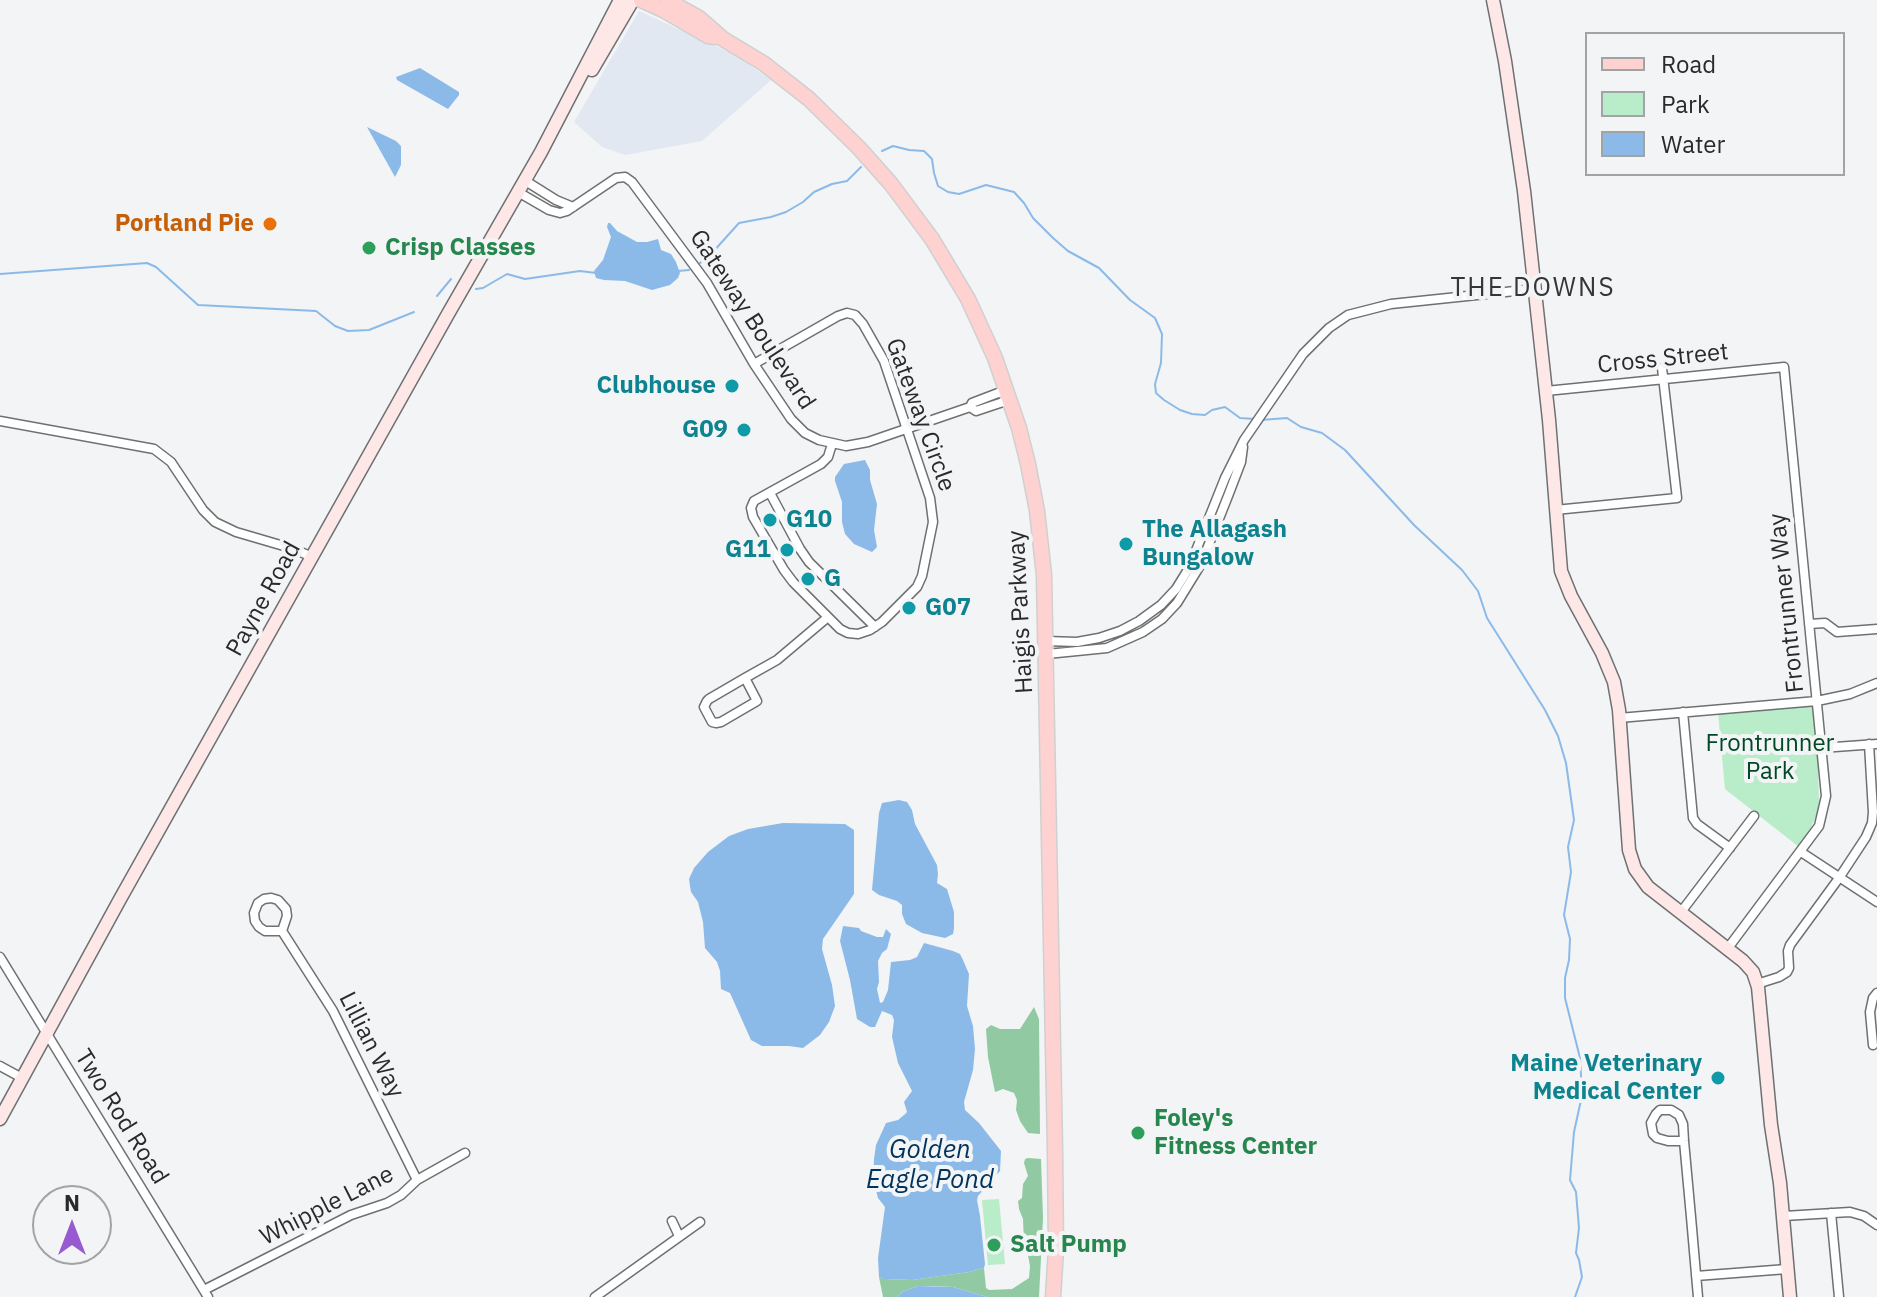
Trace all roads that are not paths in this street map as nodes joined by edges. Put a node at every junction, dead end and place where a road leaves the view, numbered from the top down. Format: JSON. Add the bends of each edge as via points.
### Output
{"nodes":[{"id":1,"x":620,"y":0,"type":"edge"},
{"id":2,"x":633,"y":0,"type":"edge"},
{"id":3,"x":641,"y":0,"type":"edge"},
{"id":4,"x":667,"y":0,"type":"edge"},
{"id":5,"x":1493,"y":0,"type":"edge"},
{"id":6,"x":723,"y":39,"type":"junction"},
{"id":7,"x":568,"y":101,"type":"junction"},
{"id":8,"x":521,"y":186,"type":"junction"},
{"id":9,"x":1534,"y":289,"type":"junction"},
{"id":10,"x":754,"y":364,"type":"junction"},
{"id":11,"x":1784,"y":367,"type":"joint"},
{"id":12,"x":1662,"y":368,"type":"dead end"},
{"id":13,"x":1663,"y":379,"type":"junction"},
{"id":14,"x":1546,"y":391,"type":"junction"},
{"id":15,"x":1008,"y":395,"type":"junction"},
{"id":16,"x":0,"y":421,"type":"edge"},
{"id":17,"x":907,"y":429,"type":"junction"},
{"id":18,"x":832,"y":444,"type":"junction"},
{"id":19,"x":770,"y":493,"type":"junction"},
{"id":20,"x":1555,"y":510,"type":"junction"},
{"id":21,"x":312,"y":557,"type":"junction"},
{"id":22,"x":828,"y":617,"type":"junction"},
{"id":23,"x":1809,"y":624,"type":"junction"},
{"id":24,"x":875,"y":627,"type":"junction"},
{"id":25,"x":1877,"y":629,"type":"edge"},
{"id":26,"x":1046,"y":648,"type":"junction"},
{"id":27,"x":745,"y":678,"type":"junction"},
{"id":28,"x":1877,"y":683,"type":"edge"},
{"id":29,"x":1817,"y":701,"type":"junction"},
{"id":30,"x":1683,"y":712,"type":"junction"},
{"id":31,"x":1619,"y":718,"type":"junction"},
{"id":32,"x":1873,"y":744,"type":"edge"},
{"id":33,"x":1821,"y":748,"type":"junction"},
{"id":34,"x":1754,"y":816,"type":"dead end"},
{"id":35,"x":1730,"y":848,"type":"junction"},
{"id":36,"x":1801,"y":852,"type":"junction"},
{"id":37,"x":1839,"y":878,"type":"junction"},
{"id":38,"x":1877,"y":902,"type":"edge"},
{"id":39,"x":1681,"y":912,"type":"junction"},
{"id":40,"x":282,"y":931,"type":"junction"},
{"id":41,"x":1728,"y":948,"type":"junction"},
{"id":42,"x":0,"y":957,"type":"edge"},
{"id":43,"x":1757,"y":984,"type":"junction"},
{"id":44,"x":1877,"y":993,"type":"edge"},
{"id":45,"x":47,"y":1033,"type":"junction"},
{"id":46,"x":1873,"y":1045,"type":"dead end"},
{"id":47,"x":0,"y":1066,"type":"edge"},
{"id":48,"x":22,"y":1078,"type":"junction"},
{"id":49,"x":0,"y":1119,"type":"edge"},
{"id":50,"x":1684,"y":1141,"type":"junction"},
{"id":51,"x":465,"y":1153,"type":"dead end"},
{"id":52,"x":417,"y":1180,"type":"junction"},
{"id":53,"x":1831,"y":1213,"type":"junction"},
{"id":54,"x":1784,"y":1216,"type":"junction"},
{"id":55,"x":672,"y":1221,"type":"dead end"},
{"id":56,"x":700,"y":1222,"type":"dead end"},
{"id":57,"x":1877,"y":1225,"type":"edge"},
{"id":58,"x":679,"y":1236,"type":"junction"},
{"id":59,"x":1787,"y":1269,"type":"junction"},
{"id":60,"x":1696,"y":1276,"type":"junction"},
{"id":61,"x":206,"y":1294,"type":"edge"},
{"id":62,"x":595,"y":1297,"type":"edge"},
{"id":63,"x":1053,"y":1297,"type":"edge"},
{"id":64,"x":1698,"y":1297,"type":"edge"},
{"id":65,"x":1790,"y":1297,"type":"edge"},
{"id":66,"x":1839,"y":1297,"type":"edge"}],
"edges":[{"from":1,"to":7,"type":"main road","name":"Payne Road"},
{"from":2,"to":7,"type":"main road","name":"Payne Road","via":[[584,84]]},
{"from":3,"to":6,"type":"main road","name":"Haigis Parkway"},
{"from":4,"to":6,"type":"main road","name":"Haigis Parkway"},
{"from":5,"to":9,"type":"main road","via":[[1512,102]]},
{"from":6,"to":15,"type":"main road","name":"Haigis Parkway","via":[[809,99],[883,174],[961,287]]},
{"from":7,"to":8,"type":"main road","name":"Payne Road"},
{"from":8,"to":10,"type":"street","name":"Gateway Boulevard","via":[[573,207],[616,178],[632,182],[707,283]]},
{"from":8,"to":21,"type":"main road","name":"Payne Road"},
{"from":9,"to":14,"type":"main road"},
{"from":9,"to":26,"type":"street","via":[[1391,304],[1348,315],[1329,328],[1303,354],[1244,440],[1176,589],[1129,626]]},
{"from":10,"to":17,"type":"street","name":"Gateway Circle","via":[[838,316],[854,314],[884,361]]},
{"from":10,"to":18,"type":"street","name":"Gateway Boulevard","via":[[795,424]]},
{"from":11,"to":13,"type":"street","name":"Cross Street"},
{"from":11,"to":23,"type":"street","name":"Frontrunner Way"},
{"from":12,"to":13,"type":"street"},
{"from":13,"to":14,"type":"street","name":"Cross Street"},
{"from":13,"to":20,"type":"street","via":[[1677,498]]},
{"from":14,"to":20,"type":"main road"},
{"from":15,"to":17,"type":"street"},
{"from":15,"to":26,"type":"main road","name":"Haigis Parkway","via":[[1037,511]]},
{"from":16,"to":21,"type":"street","via":[[154,449],[171,462],[215,522]]},
{"from":17,"to":18,"type":"street","via":[[859,445]]},
{"from":17,"to":24,"type":"street","name":"Gateway Circle","via":[[932,504],[932,528],[919,584]]},
{"from":18,"to":19,"type":"street","via":[[821,464]]},
{"from":19,"to":22,"type":"street","via":[[753,502],[753,517],[787,574]]},
{"from":19,"to":24,"type":"street","via":[[809,562]]},
{"from":20,"to":31,"type":"main road","via":[[1564,582],[1609,669]]},
{"from":21,"to":45,"type":"main road","name":"Payne Road"},
{"from":22,"to":24,"type":"street","via":[[848,633]]},
{"from":22,"to":27,"type":"street","via":[[781,657]]},
{"from":23,"to":25,"type":"street","via":[[1825,623],[1837,632]]},
{"from":23,"to":29,"type":"street","name":"Frontrunner Way"},
{"from":26,"to":63,"type":"main road","name":"Haigis Parkway"},
{"from":27,"to":27,"type":"street","via":[[705,703],[712,722],[757,701]]},
{"from":28,"to":29,"type":"street"},
{"from":29,"to":30,"type":"street"},
{"from":29,"to":33,"type":"street","name":"Frontrunner Way"},
{"from":30,"to":31,"type":"street"},
{"from":30,"to":35,"type":"street","via":[[1693,818]]},
{"from":31,"to":39,"type":"main road","via":[[1632,861],[1644,883]]},
{"from":32,"to":33,"type":"street"},
{"from":32,"to":37,"type":"street","via":[[1872,823]]},
{"from":33,"to":36,"type":"street","name":"Frontrunner Way","via":[[1824,811]]},
{"from":34,"to":35,"type":"street"},
{"from":35,"to":39,"type":"street"},
{"from":36,"to":37,"type":"street"},
{"from":36,"to":41,"type":"street","name":"Frontrunner Way"},
{"from":37,"to":38,"type":"street"},
{"from":37,"to":43,"type":"street","via":[[1790,945],[1787,972]]},
{"from":39,"to":41,"type":"main road"},
{"from":40,"to":40,"type":"street","name":"Lillian Way","via":[[284,905],[271,898],[261,901],[254,910],[256,924],[265,931]]},
{"from":40,"to":52,"type":"street","name":"Lillian Way","via":[[324,995]]},
{"from":41,"to":43,"type":"main road","via":[[1750,968]]},
{"from":42,"to":45,"type":"street","name":"Two Rod Road"},
{"from":43,"to":54,"type":"main road"},
{"from":44,"to":46,"type":"street","via":[[1870,1012]]},
{"from":45,"to":48,"type":"main road","name":"Payne Road"},
{"from":45,"to":61,"type":"street","name":"Two Rod Road"},
{"from":47,"to":48,"type":"street"},
{"from":48,"to":49,"type":"main road","name":"Payne Road"},
{"from":50,"to":50,"type":"street","via":[[1679,1115],[1666,1109],[1656,1114],[1651,1123],[1657,1138]]},
{"from":50,"to":60,"type":"street"},
{"from":51,"to":52,"type":"street","name":"Whipple Lane"},
{"from":52,"to":61,"type":"street","name":"Whipple Lane","via":[[387,1203],[351,1215]]},
{"from":53,"to":54,"type":"street"},
{"from":53,"to":57,"type":"street","via":[[1859,1214]]},
{"from":53,"to":66,"type":"street"},
{"from":54,"to":59,"type":"main road"},
{"from":55,"to":58,"type":"street"},
{"from":56,"to":58,"type":"street"},
{"from":58,"to":62,"type":"street"},
{"from":59,"to":60,"type":"street"},
{"from":59,"to":65,"type":"main road"},
{"from":60,"to":64,"type":"street"}]}
